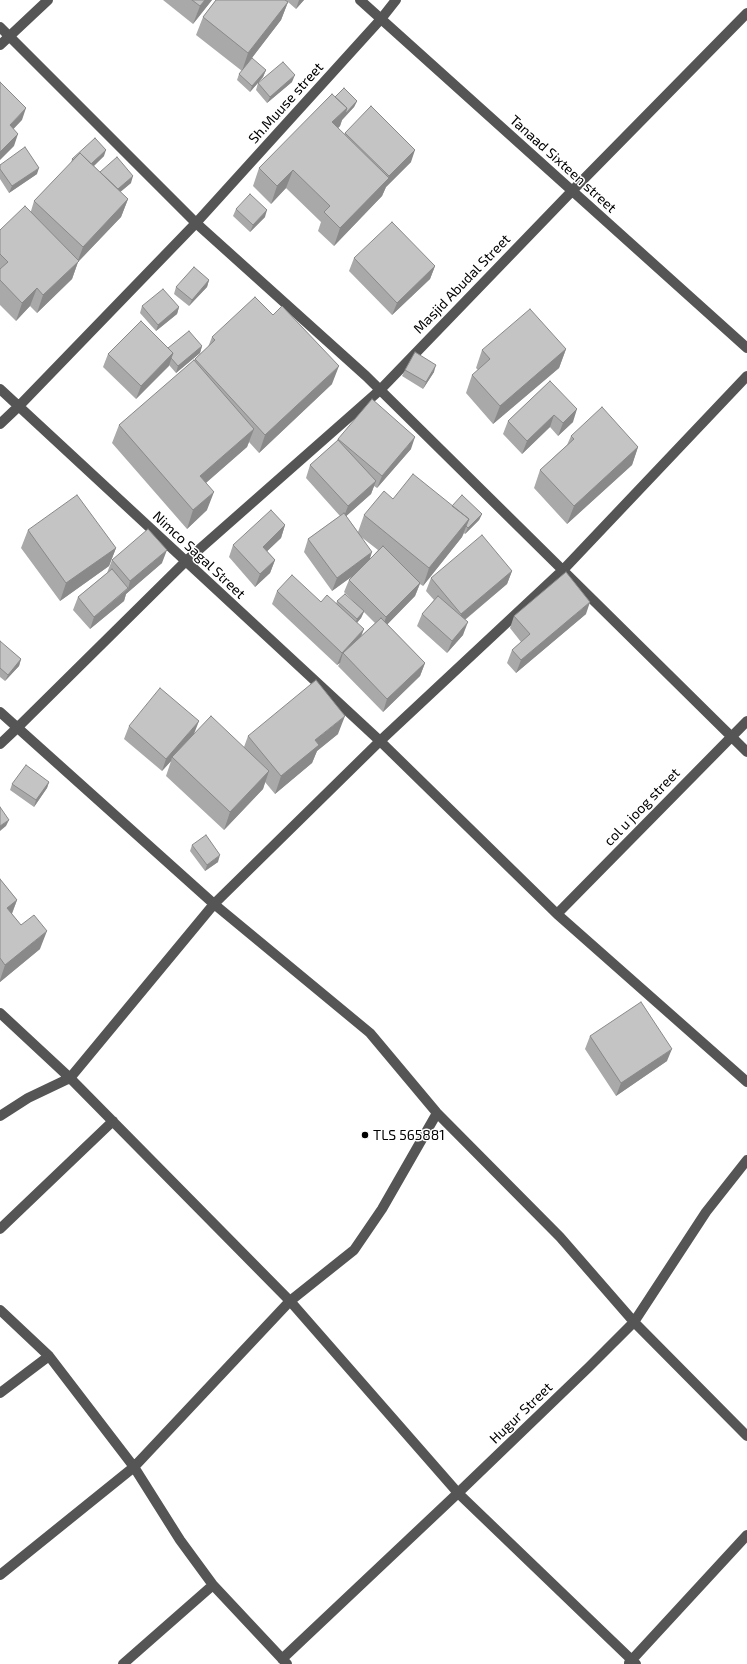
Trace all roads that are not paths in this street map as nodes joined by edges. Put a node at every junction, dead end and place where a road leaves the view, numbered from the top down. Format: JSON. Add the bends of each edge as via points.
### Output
{"nodes":[{"id":1,"x":48,"y":0,"type":"edge"},
{"id":2,"x":360,"y":0,"type":"edge"},
{"id":3,"x":396,"y":0,"type":"edge"},
{"id":4,"x":747,"y":13,"type":"edge"},
{"id":5,"x":381,"y":19,"type":"junction"},
{"id":6,"x":0,"y":27,"type":"edge"},
{"id":7,"x":10,"y":36,"type":"junction"},
{"id":8,"x":0,"y":45,"type":"edge"},
{"id":9,"x":572,"y":191,"type":"junction"},
{"id":10,"x":196,"y":223,"type":"junction"},
{"id":11,"x":747,"y":348,"type":"edge"},
{"id":12,"x":747,"y":376,"type":"edge"},
{"id":13,"x":0,"y":389,"type":"edge"},
{"id":14,"x":380,"y":390,"type":"junction"},
{"id":15,"x":19,"y":406,"type":"junction"},
{"id":16,"x":0,"y":424,"type":"edge"},
{"id":17,"x":186,"y":561,"type":"junction"},
{"id":18,"x":563,"y":570,"type":"junction"},
{"id":19,"x":0,"y":712,"type":"edge"},
{"id":20,"x":747,"y":721,"type":"edge"},
{"id":21,"x":18,"y":728,"type":"junction"},
{"id":22,"x":730,"y":736,"type":"junction"},
{"id":23,"x":380,"y":741,"type":"junction"},
{"id":24,"x":0,"y":744,"type":"edge"},
{"id":25,"x":747,"y":752,"type":"edge"},
{"id":26,"x":214,"y":904,"type":"junction"},
{"id":27,"x":557,"y":914,"type":"junction"},
{"id":28,"x":0,"y":1013,"type":"edge"},
{"id":29,"x":70,"y":1078,"type":"junction"},
{"id":30,"x":747,"y":1082,"type":"edge"},
{"id":31,"x":437,"y":1113,"type":"junction"},
{"id":32,"x":0,"y":1116,"type":"edge"},
{"id":33,"x":113,"y":1121,"type":"junction"},
{"id":34,"x":747,"y":1160,"type":"edge"},
{"id":35,"x":0,"y":1229,"type":"edge"},
{"id":36,"x":290,"y":1301,"type":"junction"},
{"id":37,"x":0,"y":1310,"type":"edge"},
{"id":38,"x":634,"y":1322,"type":"junction"},
{"id":39,"x":48,"y":1356,"type":"junction"},
{"id":40,"x":0,"y":1392,"type":"edge"},
{"id":41,"x":747,"y":1436,"type":"edge"},
{"id":42,"x":134,"y":1467,"type":"junction"},
{"id":43,"x":458,"y":1493,"type":"junction"},
{"id":44,"x":747,"y":1536,"type":"edge"},
{"id":45,"x":0,"y":1575,"type":"edge"},
{"id":46,"x":213,"y":1585,"type":"junction"},
{"id":47,"x":284,"y":1661,"type":"edge"},
{"id":48,"x":632,"y":1662,"type":"edge"},
{"id":49,"x":123,"y":1664,"type":"edge"}],
"edges":[{"from":1,"to":7,"type":"street"},
{"from":2,"to":5,"type":"street","name":"Tanaad Sixteen street"},
{"from":3,"to":5,"type":"street","name":"Sh.Muuse street"},
{"from":4,"to":9,"type":"street","name":"Masjid Abudal Street"},
{"from":5,"to":9,"type":"street","name":"Tanaad Sixteen street"},
{"from":5,"to":10,"type":"street","name":"Sh.Muuse street"},
{"from":6,"to":7,"type":"street"},
{"from":7,"to":8,"type":"street"},
{"from":7,"to":10,"type":"street"},
{"from":9,"to":11,"type":"street","name":"Tanaad Sixteen street"},
{"from":9,"to":14,"type":"street","name":"Masjid Abudal Street"},
{"from":10,"to":14,"type":"street"},
{"from":10,"to":15,"type":"street","name":"Sh.Muuse street"},
{"from":12,"to":18,"type":"street"},
{"from":13,"to":15,"type":"street","name":"Nimco Sagal Street"},
{"from":14,"to":17,"type":"street","name":"Masjid Abudal Street"},
{"from":14,"to":18,"type":"street"},
{"from":15,"to":16,"type":"street","name":"Sh.Muuse street"},
{"from":15,"to":17,"type":"street","name":"Nimco Sagal Street"},
{"from":17,"to":21,"type":"street","name":"Masjid Abudal Street"},
{"from":17,"to":23,"type":"street","name":"Nimco Sagal Street"},
{"from":18,"to":22,"type":"street"},
{"from":18,"to":23,"type":"street"},
{"from":19,"to":21,"type":"street"},
{"from":20,"to":22,"type":"street","name":"col u joog street"},
{"from":21,"to":24,"type":"street","name":"Masjid Abudal Street"},
{"from":21,"to":26,"type":"street"},
{"from":22,"to":25,"type":"street"},
{"from":22,"to":27,"type":"street","name":"col u joog street"},
{"from":23,"to":26,"type":"street"},
{"from":23,"to":27,"type":"street","name":"Nimco Sagal Street"},
{"from":26,"to":29,"type":"street"},
{"from":26,"to":31,"type":"street","via":[[370,1033]]},
{"from":27,"to":30,"type":"street","name":"Nimco Sagal Street"},
{"from":28,"to":29,"type":"street"},
{"from":29,"to":32,"type":"street","via":[[28,1098]]},
{"from":29,"to":33,"type":"street"},
{"from":31,"to":36,"type":"street","via":[[382,1210],[354,1250]]},
{"from":31,"to":38,"type":"street","via":[[560,1237]]},
{"from":33,"to":35,"type":"street"},
{"from":33,"to":36,"type":"street"},
{"from":34,"to":38,"type":"street","name":"Hugur Street","via":[[706,1212]]},
{"from":36,"to":42,"type":"street"},
{"from":36,"to":43,"type":"street"},
{"from":37,"to":39,"type":"street"},
{"from":38,"to":41,"type":"street"},
{"from":38,"to":43,"type":"street","name":"Hugur Street"},
{"from":39,"to":40,"type":"street"},
{"from":39,"to":42,"type":"street"},
{"from":42,"to":45,"type":"street"},
{"from":42,"to":46,"type":"street","via":[[180,1540]]},
{"from":43,"to":47,"type":"street","name":"Hugur Street"},
{"from":43,"to":48,"type":"street"},
{"from":44,"to":48,"type":"street"},
{"from":46,"to":47,"type":"street"},
{"from":46,"to":49,"type":"street"}]}
